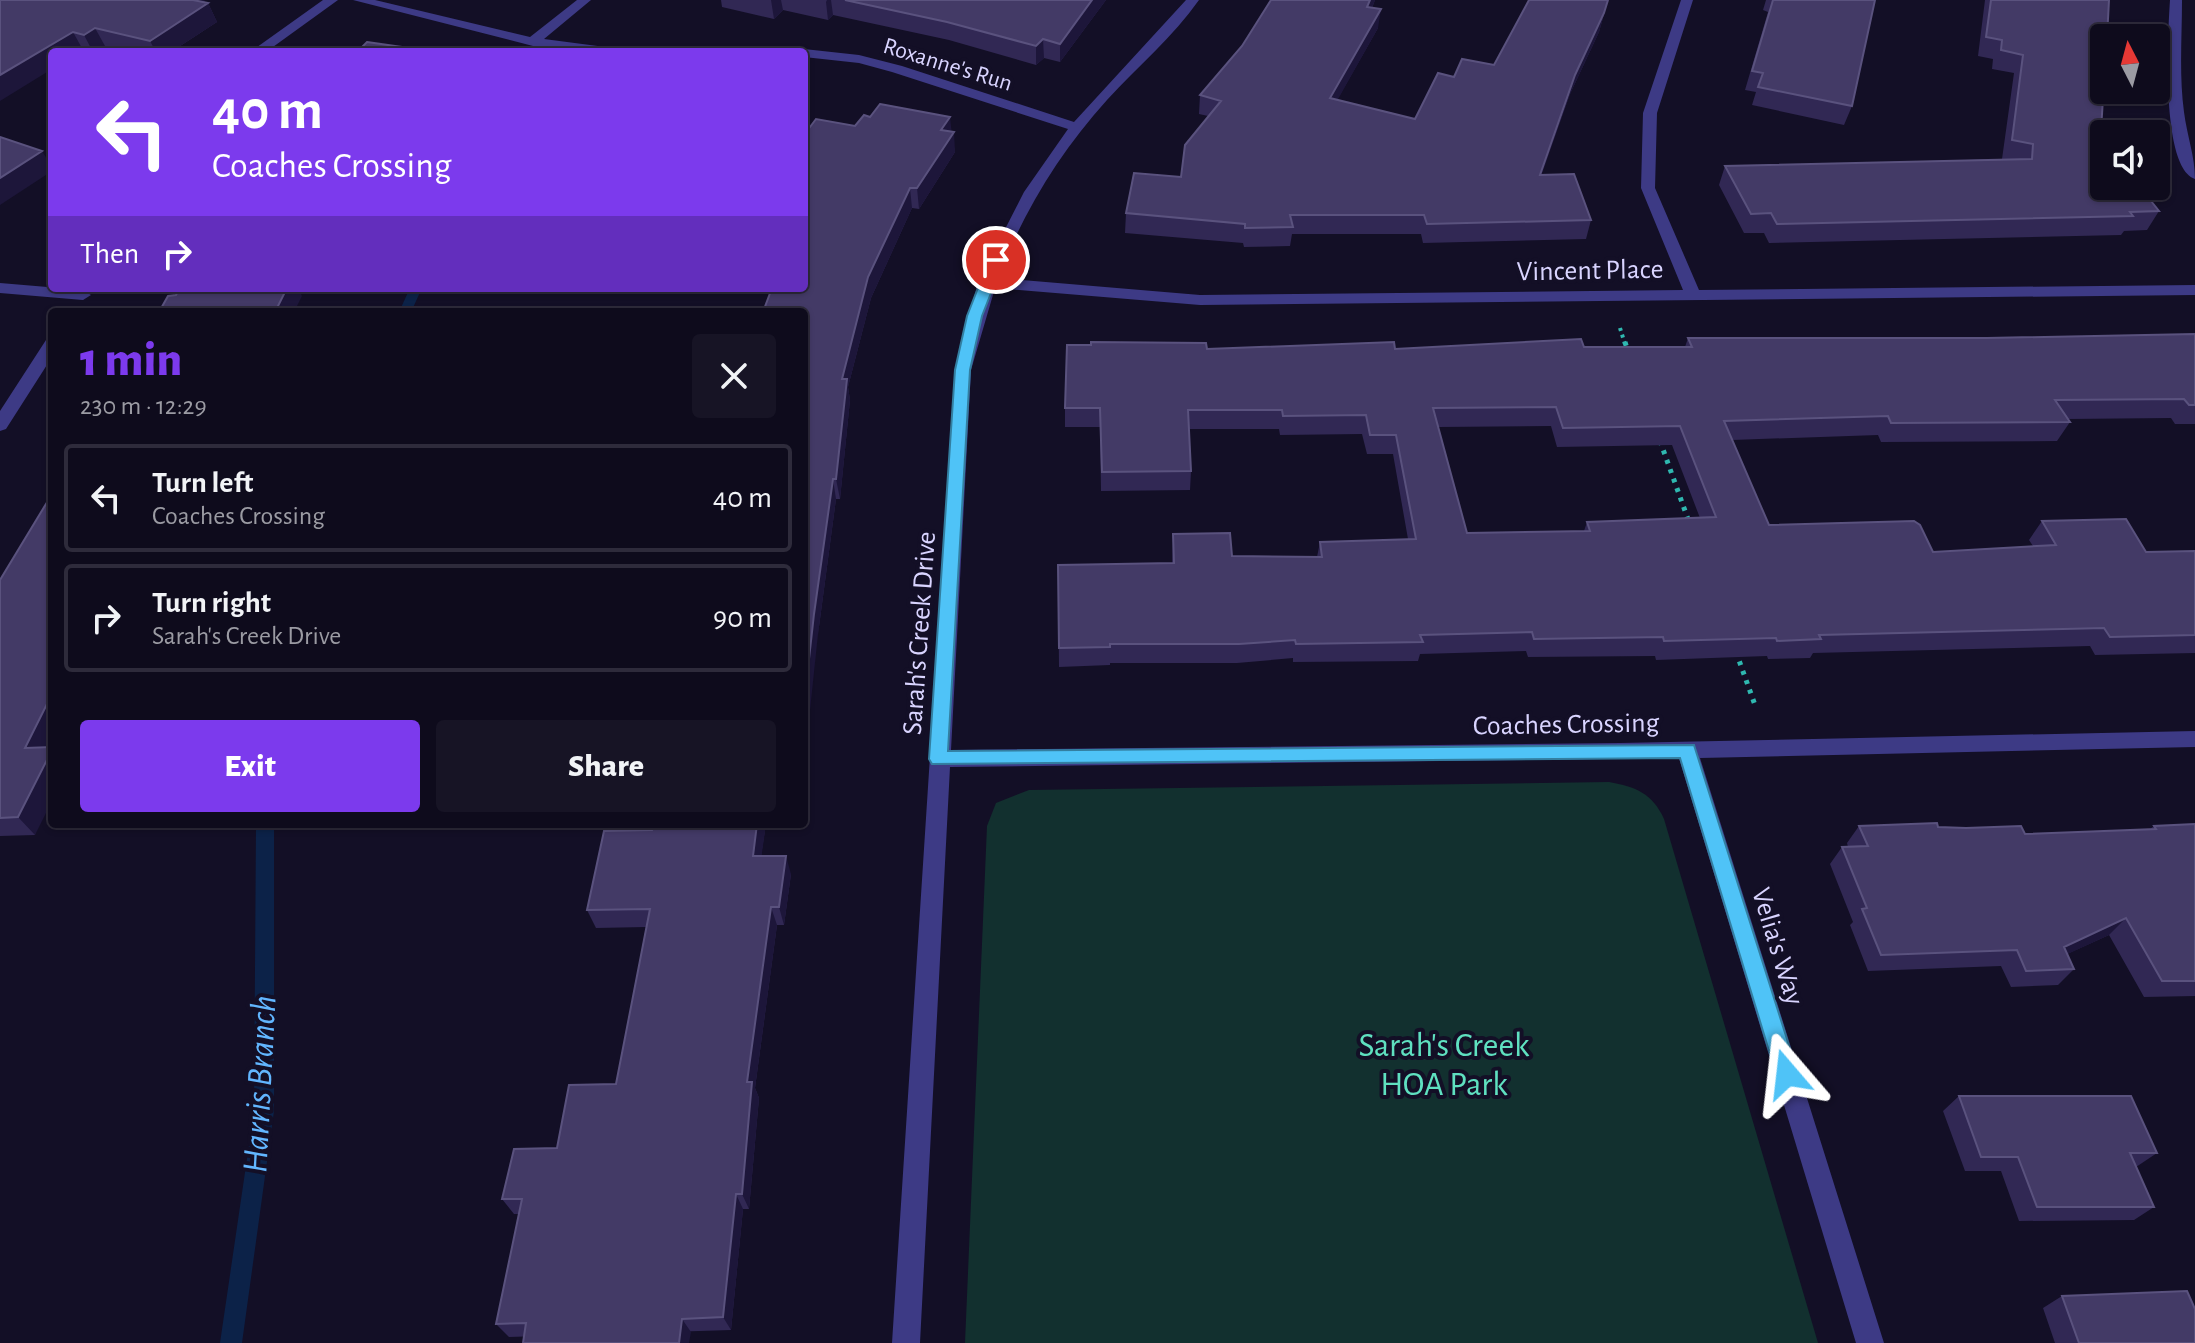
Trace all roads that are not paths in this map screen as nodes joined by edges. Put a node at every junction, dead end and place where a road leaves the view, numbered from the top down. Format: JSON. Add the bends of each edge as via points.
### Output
{"nodes":[{"id":1,"x":332,"y":0,"type":"edge"},
{"id":2,"x":359,"y":0,"type":"edge"},
{"id":3,"x":585,"y":0,"type":"edge"},
{"id":4,"x":1193,"y":0,"type":"edge"},
{"id":5,"x":1687,"y":0,"type":"edge"},
{"id":6,"x":2176,"y":0,"type":"edge"},
{"id":7,"x":533,"y":42,"type":"junction"},
{"id":8,"x":263,"y":48,"type":"edge"},
{"id":9,"x":581,"y":48,"type":"edge"},
{"id":10,"x":808,"y":53,"type":"edge"},
{"id":11,"x":1076,"y":127,"type":"junction"},
{"id":12,"x":2195,"y":175,"type":"edge"},
{"id":13,"x":986,"y":282,"type":"junction"},
{"id":14,"x":0,"y":288,"type":"edge"},
{"id":15,"x":48,"y":290,"type":"edge"},
{"id":16,"x":2195,"y":290,"type":"edge"},
{"id":17,"x":1693,"y":294,"type":"junction"},
{"id":18,"x":48,"y":350,"type":"edge"},
{"id":19,"x":0,"y":425,"type":"edge"},
{"id":20,"x":2195,"y":739,"type":"edge"},
{"id":21,"x":1687,"y":750,"type":"junction"},
{"id":22,"x":938,"y":759,"type":"junction"},
{"id":23,"x":906,"y":1343,"type":"edge"},
{"id":24,"x":1870,"y":1343,"type":"edge"}],
"edges":[{"from":1,"to":8,"type":"street"},
{"from":2,"to":7,"type":"street"},
{"from":3,"to":7,"type":"street"},
{"from":4,"to":11,"type":"street","name":"Sarah's Creek Drive"},
{"from":5,"to":17,"type":"street","via":[[1650,113],[1648,188]]},
{"from":6,"to":12,"type":"street","via":[[2174,100],[2184,155]]},
{"from":7,"to":9,"type":"street"},
{"from":10,"to":11,"type":"street","name":"Roxanne's Run","via":[[897,69]]},
{"from":11,"to":13,"type":"street","name":"Sarah's Creek Drive","via":[[1016,214]]},
{"from":13,"to":17,"type":"street","name":"Vincent Place","via":[[1200,300]]},
{"from":13,"to":22,"type":"street","name":"Sarah's Creek Drive","via":[[963,370]]},
{"from":14,"to":15,"type":"street"},
{"from":16,"to":17,"type":"street","name":"Vincent Place"},
{"from":18,"to":19,"type":"street"},
{"from":20,"to":21,"type":"street","name":"Coaches Crossing"},
{"from":21,"to":22,"type":"street","name":"Coaches Crossing"},
{"from":21,"to":24,"type":"street","name":"Velia's Way"},
{"from":22,"to":23,"type":"street","name":"Sarah's Creek Drive"}]}
